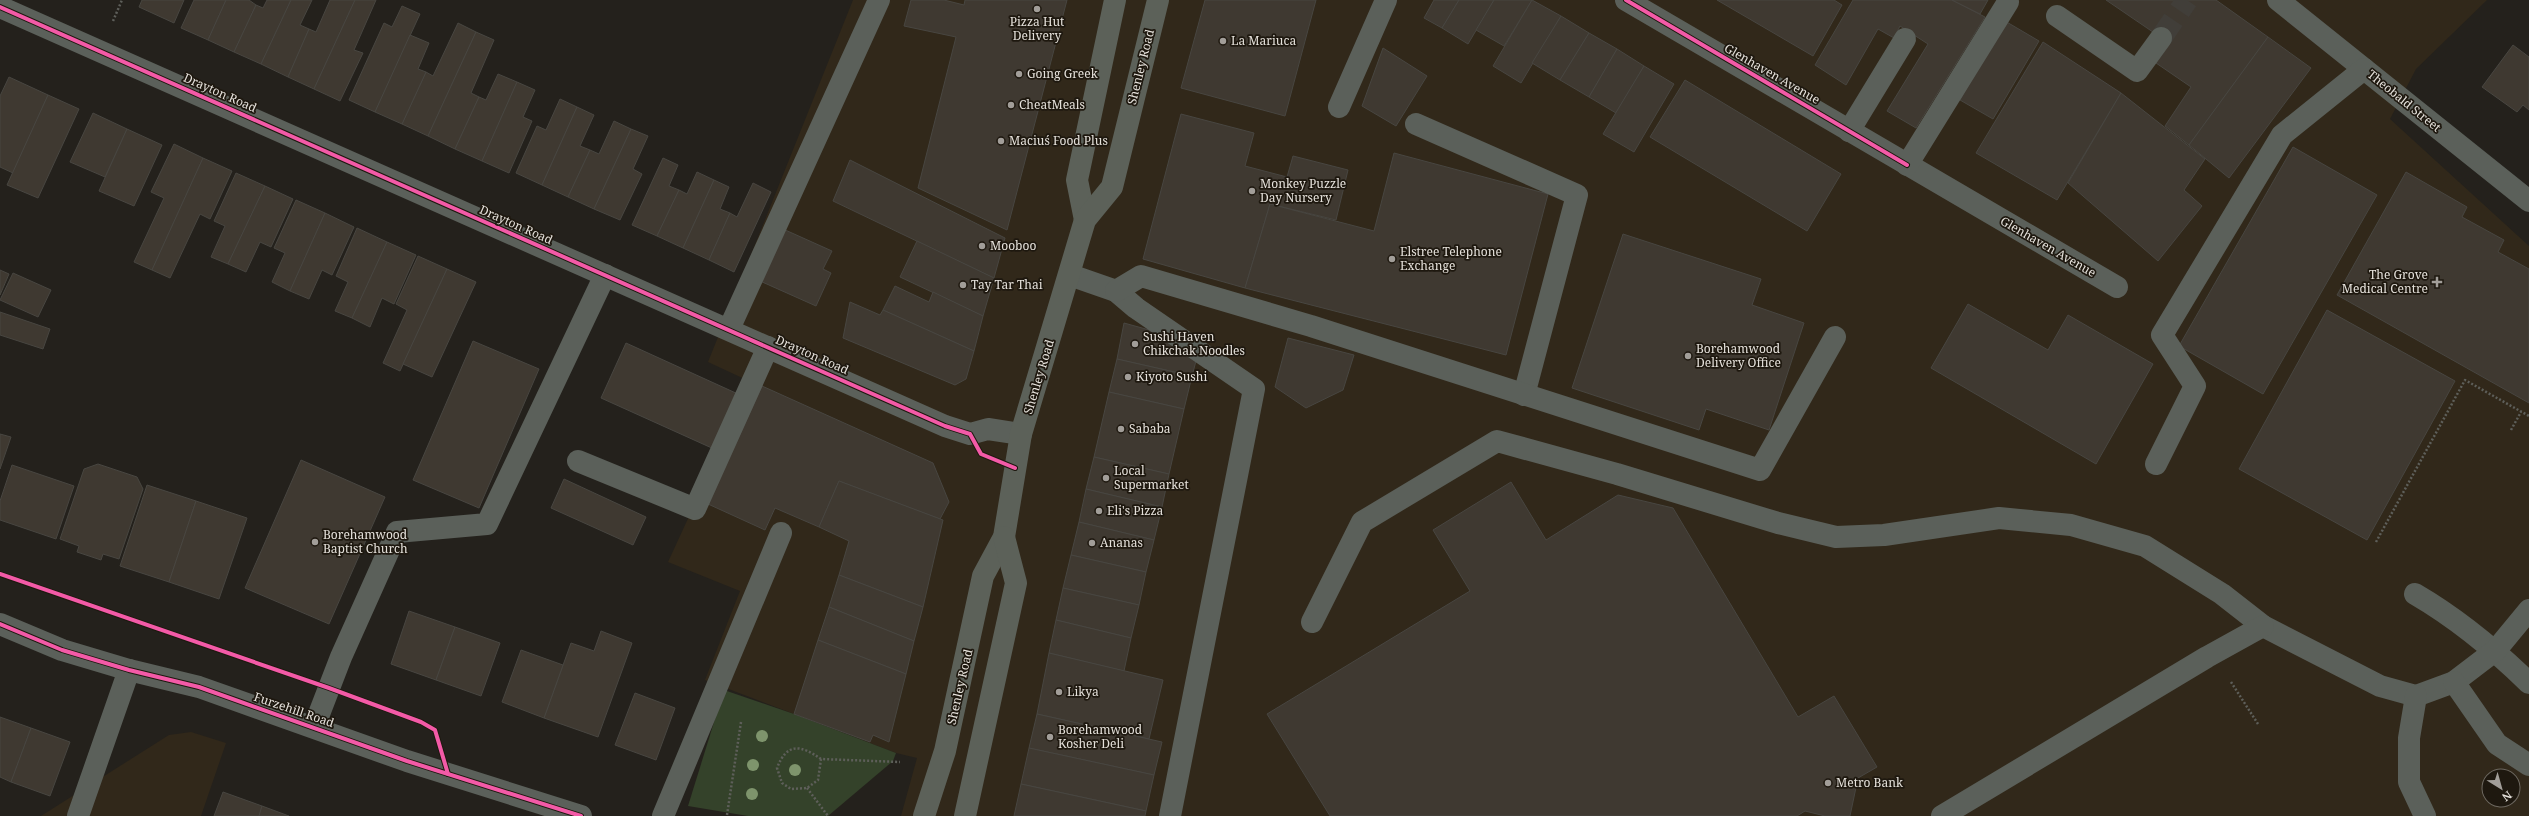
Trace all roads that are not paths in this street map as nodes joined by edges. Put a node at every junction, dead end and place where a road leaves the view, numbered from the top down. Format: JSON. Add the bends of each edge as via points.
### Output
{"nodes":[{"id":1,"x":879,"y":0,"type":"edge"},
{"id":2,"x":1115,"y":0,"type":"edge"},
{"id":3,"x":1158,"y":0,"type":"edge"},
{"id":4,"x":1386,"y":0,"type":"edge"},
{"id":5,"x":1626,"y":0,"type":"edge"},
{"id":6,"x":2278,"y":0,"type":"edge"},
{"id":7,"x":2008,"y":2,"type":"dead end"},
{"id":8,"x":13,"y":7,"type":"edge"},
{"id":9,"x":2057,"y":16,"type":"dead end"},
{"id":10,"x":2161,"y":38,"type":"tunnel mouth"},
{"id":11,"x":1905,"y":39,"type":"dead end"},
{"id":12,"x":2364,"y":69,"type":"junction"},
{"id":13,"x":1339,"y":107,"type":"dead end"},
{"id":14,"x":1416,"y":124,"type":"dead end"},
{"id":15,"x":1849,"y":131,"type":"junction"},
{"id":16,"x":1907,"y":165,"type":"junction"},
{"id":17,"x":2529,"y":201,"type":"edge"},
{"id":18,"x":1085,"y":220,"type":"junction"},
{"id":19,"x":1070,"y":275,"type":"junction"},
{"id":20,"x":605,"y":276,"type":"junction"},
{"id":21,"x":2117,"y":287,"type":"dead end"},
{"id":22,"x":1116,"y":291,"type":"junction"},
{"id":23,"x":728,"y":329,"type":"junction"},
{"id":24,"x":1835,"y":337,"type":"dead end"},
{"id":25,"x":768,"y":347,"type":"junction"},
{"id":26,"x":1524,"y":394,"type":"junction"},
{"id":27,"x":1021,"y":434,"type":"junction"},
{"id":28,"x":578,"y":461,"type":"dead end"},
{"id":29,"x":2156,"y":464,"type":"dead end"},
{"id":30,"x":781,"y":533,"type":"dead end"},
{"id":31,"x":1004,"y":537,"type":"junction"},
{"id":32,"x":2415,"y":594,"type":"dead end"},
{"id":33,"x":2529,"y":610,"type":"edge"},
{"id":34,"x":1312,"y":622,"type":"dead end"},
{"id":35,"x":0,"y":624,"type":"edge"},
{"id":36,"x":2263,"y":626,"type":"junction"},
{"id":37,"x":2496,"y":650,"type":"junction"},
{"id":38,"x":129,"y":670,"type":"junction"},
{"id":39,"x":2454,"y":682,"type":"junction"},
{"id":40,"x":2529,"y":684,"type":"edge"},
{"id":41,"x":2416,"y":696,"type":"junction"},
{"id":42,"x":314,"y":728,"type":"junction"},
{"id":43,"x":2529,"y":765,"type":"edge"},
{"id":44,"x":576,"y":815,"type":"edge"},
{"id":45,"x":78,"y":816,"type":"edge"},
{"id":46,"x":663,"y":816,"type":"edge"},
{"id":47,"x":924,"y":816,"type":"edge"},
{"id":48,"x":965,"y":816,"type":"edge"},
{"id":49,"x":1170,"y":816,"type":"edge"},
{"id":50,"x":1942,"y":816,"type":"edge"},
{"id":51,"x":2425,"y":816,"type":"edge"}],
"edges":[{"from":1,"to":23,"type":"street"},
{"from":2,"to":18,"type":"main road","name":"Shenley Road","via":[[1077,180]]},
{"from":3,"to":18,"type":"main road","name":"Shenley Road","via":[[1112,187]]},
{"from":4,"to":13,"type":"street"},
{"from":5,"to":15,"type":"street","name":"Glenhaven Avenue"},
{"from":6,"to":12,"type":"street","name":"Theobald Street"},
{"from":7,"to":16,"type":"street"},
{"from":8,"to":20,"type":"street","name":"Drayton Road"},
{"from":9,"to":10,"type":"street","via":[[2137,71]]},
{"from":11,"to":15,"type":"street"},
{"from":12,"to":17,"type":"street","name":"Theobald Street"},
{"from":12,"to":29,"type":"street","via":[[2282,135],[2162,335],[2195,386]]},
{"from":14,"to":26,"type":"street","via":[[1577,195]]},
{"from":15,"to":16,"type":"street","name":"Glenhaven Avenue"},
{"from":16,"to":21,"type":"street","name":"Glenhaven Avenue"},
{"from":18,"to":19,"type":"main road","name":"Shenley Road"},
{"from":19,"to":22,"type":"street"},
{"from":19,"to":27,"type":"main road","name":"Shenley Road"},
{"from":20,"to":23,"type":"street","name":"Drayton Road"},
{"from":20,"to":42,"type":"street","via":[[487,524],[397,532],[341,656]]},
{"from":22,"to":26,"type":"street","via":[[1141,276],[1311,326]]},
{"from":22,"to":49,"type":"street","via":[[1136,308],[1254,389]]},
{"from":23,"to":25,"type":"street","name":"Drayton Road"},
{"from":24,"to":26,"type":"street","via":[[1760,470]]},
{"from":25,"to":27,"type":"street","name":"Drayton Road","via":[[945,426],[970,434],[988,429]]},
{"from":25,"to":28,"type":"street","via":[[695,509]]},
{"from":27,"to":31,"type":"main road","name":"Shenley Road"},
{"from":30,"to":46,"type":"street"},
{"from":31,"to":47,"type":"main road","name":"Shenley Road","via":[[982,576],[947,744]]},
{"from":31,"to":48,"type":"main road","name":"Shenley Road","via":[[1016,583]]},
{"from":32,"to":37,"type":"street","via":[[2446,612]]},
{"from":33,"to":37,"type":"street"},
{"from":34,"to":36,"type":"street","via":[[1362,522],[1497,441],[1778,523],[1836,537],[1884,535],[1999,518],[2071,525],[2145,546],[2222,594]]},
{"from":35,"to":38,"type":"street","name":"Furzehill Road","via":[[62,650]]},
{"from":36,"to":41,"type":"street","via":[[2380,686]]},
{"from":36,"to":50,"type":"street"},
{"from":37,"to":39,"type":"street"},
{"from":37,"to":40,"type":"street"},
{"from":38,"to":42,"type":"street","name":"Furzehill Road","via":[[198,687]]},
{"from":38,"to":45,"type":"street"},
{"from":39,"to":41,"type":"street"},
{"from":39,"to":43,"type":"street","via":[[2497,744]]},
{"from":41,"to":51,"type":"street","via":[[2409,738],[2409,782]]},
{"from":42,"to":44,"type":"street","name":"Furzehill Road","via":[[407,761]]}]}
